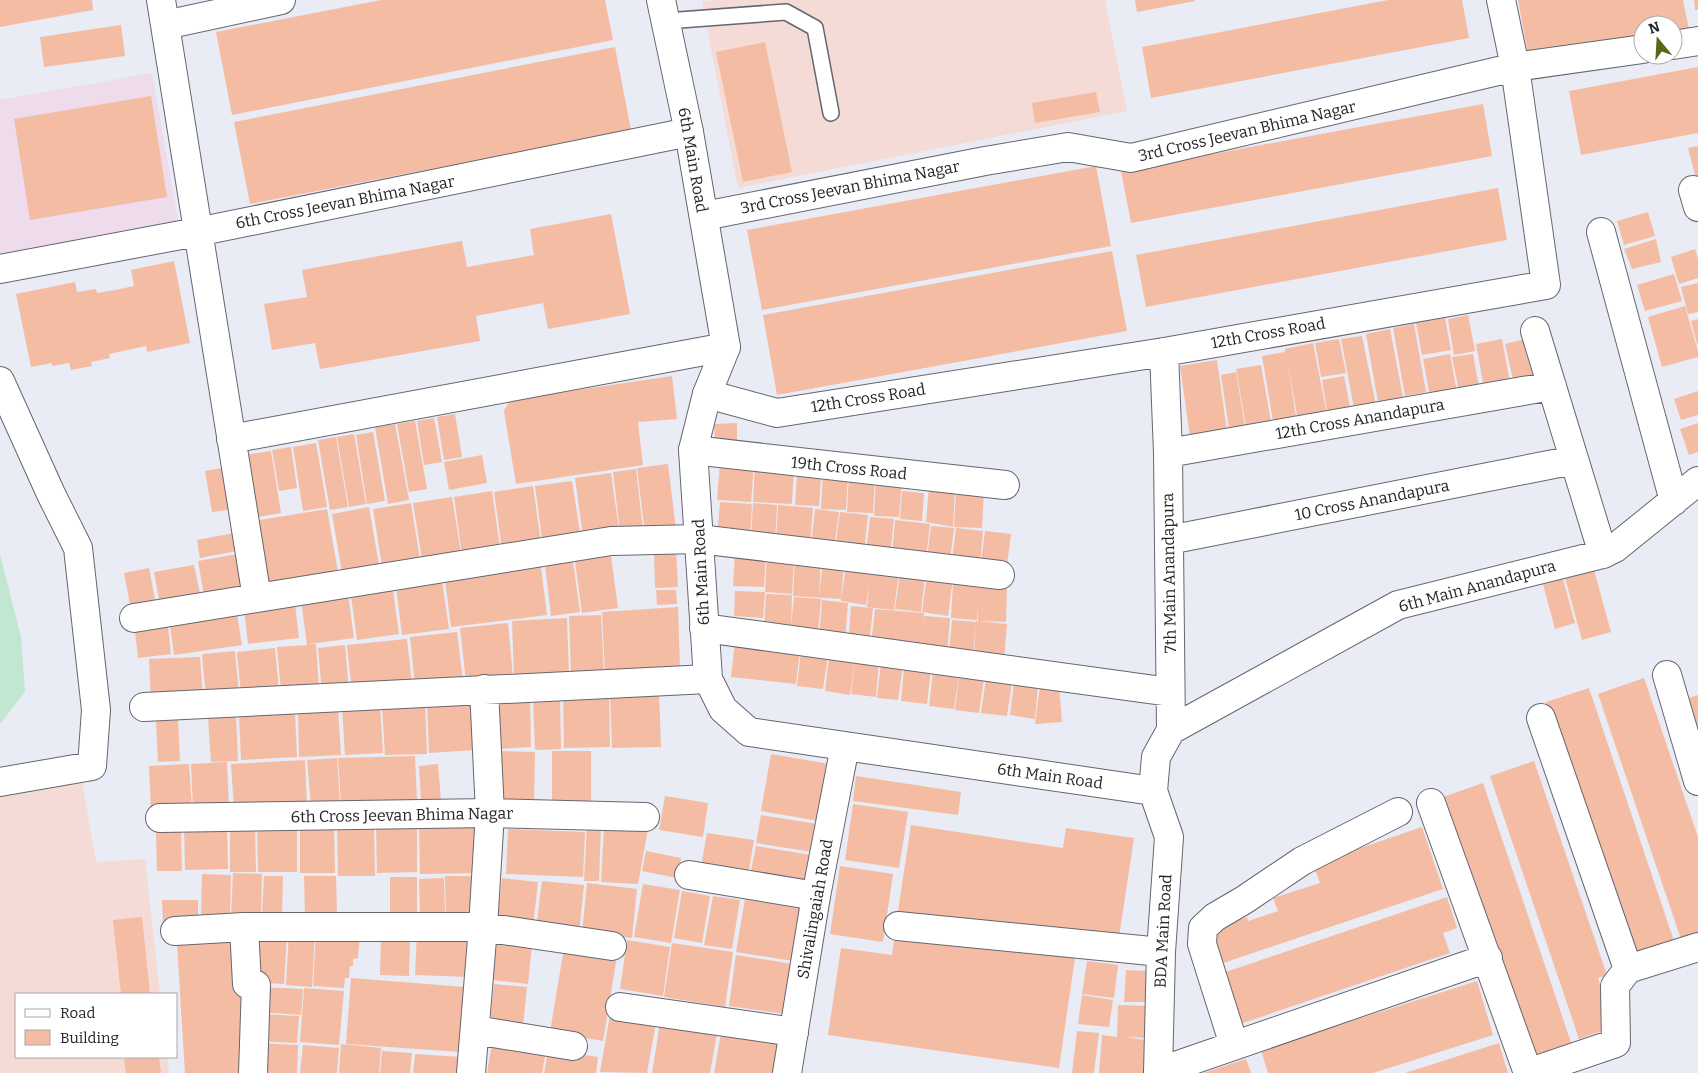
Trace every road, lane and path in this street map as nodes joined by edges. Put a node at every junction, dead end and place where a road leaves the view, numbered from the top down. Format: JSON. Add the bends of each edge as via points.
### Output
{"nodes":[{"id":1,"x":281,"y":0,"type":"edge"},
{"id":2,"x":1501,"y":0,"type":"edge"},
{"id":3,"x":663,"y":11,"type":"edge"},
{"id":4,"x":163,"y":12,"type":"edge"},
{"id":5,"x":1698,"y":41,"type":"edge"},
{"id":6,"x":1683,"y":43,"type":"edge"},
{"id":7,"x":1633,"y":50,"type":"edge"},
{"id":8,"x":1515,"y":67,"type":"junction"},
{"id":9,"x":831,"y":113,"type":"dead end"},
{"id":10,"x":689,"y":132,"type":"junction"},
{"id":11,"x":704,"y":216,"type":"junction"},
{"id":12,"x":198,"y":232,"type":"junction"},
{"id":13,"x":1601,"y":232,"type":"dead end"},
{"id":14,"x":0,"y":269,"type":"edge"},
{"id":15,"x":1535,"y":331,"type":"dead end"},
{"id":16,"x":726,"y":347,"type":"junction"},
{"id":17,"x":1164,"y":352,"type":"junction"},
{"id":18,"x":0,"y":381,"type":"edge"},
{"id":19,"x":1552,"y":386,"type":"junction"},
{"id":20,"x":707,"y":394,"type":"junction"},
{"id":21,"x":231,"y":439,"type":"junction"},
{"id":22,"x":693,"y":450,"type":"junction"},
{"id":23,"x":1168,"y":452,"type":"junction"},
{"id":24,"x":1574,"y":460,"type":"junction"},
{"id":25,"x":1698,"y":481,"type":"edge"},
{"id":26,"x":1005,"y":486,"type":"dead end"},
{"id":27,"x":1674,"y":501,"type":"junction"},
{"id":28,"x":699,"y":539,"type":"junction"},
{"id":29,"x":1169,"y":540,"type":"junction"},
{"id":30,"x":1603,"y":554,"type":"junction"},
{"id":31,"x":1000,"y":575,"type":"dead end"},
{"id":32,"x":257,"y":598,"type":"junction"},
{"id":33,"x":134,"y":618,"type":"dead end"},
{"id":34,"x":704,"y":628,"type":"junction"},
{"id":35,"x":1667,"y":675,"type":"dead end"},
{"id":36,"x":708,"y":679,"type":"junction"},
{"id":37,"x":484,"y":689,"type":"junction"},
{"id":38,"x":1170,"y":692,"type":"junction"},
{"id":39,"x":144,"y":708,"type":"dead end"},
{"id":40,"x":1541,"y":718,"type":"dead end"},
{"id":41,"x":1171,"y":730,"type":"junction"},
{"id":42,"x":845,"y":746,"type":"junction"},
{"id":43,"x":1698,"y":781,"type":"edge"},
{"id":44,"x":0,"y":782,"type":"edge"},
{"id":45,"x":1153,"y":791,"type":"junction"},
{"id":46,"x":1431,"y":803,"type":"dead end"},
{"id":47,"x":1398,"y":812,"type":"dead end"},
{"id":48,"x":490,"y":813,"type":"junction"},
{"id":49,"x":646,"y":817,"type":"dead end"},
{"id":50,"x":160,"y":818,"type":"dead end"},
{"id":51,"x":689,"y":875,"type":"dead end"},
{"id":52,"x":816,"y":896,"type":"junction"},
{"id":53,"x":898,"y":926,"type":"dead end"},
{"id":54,"x":244,"y":927,"type":"junction"},
{"id":55,"x":483,"y":927,"type":"junction"},
{"id":56,"x":176,"y":931,"type":"dead end"},
{"id":57,"x":612,"y":946,"type":"dead end"},
{"id":58,"x":1698,"y":947,"type":"edge"},
{"id":59,"x":1161,"y":952,"type":"junction"},
{"id":60,"x":1488,"y":958,"type":"junction"},
{"id":61,"x":1628,"y":969,"type":"junction"},
{"id":62,"x":620,"y":1007,"type":"dead end"},
{"id":63,"x":474,"y":1030,"type":"junction"},
{"id":64,"x":794,"y":1032,"type":"junction"},
{"id":65,"x":1234,"y":1045,"type":"junction"},
{"id":66,"x":573,"y":1046,"type":"dead end"},
{"id":67,"x":253,"y":1073,"type":"edge"},
{"id":68,"x":471,"y":1073,"type":"edge"},
{"id":69,"x":787,"y":1073,"type":"edge"},
{"id":70,"x":1158,"y":1073,"type":"edge"},
{"id":71,"x":1528,"y":1073,"type":"edge"}],
"edges":[{"from":1,"to":4,"type":"street"},
{"from":2,"to":8,"type":"street","name":"12th Cross Road"},
{"from":3,"to":9,"type":"lane","via":[[786,12],[815,28]]},
{"from":3,"to":10,"type":"street","name":"6th Main Road"},
{"from":4,"to":12,"type":"street"},
{"from":5,"to":6,"type":"street"},
{"from":7,"to":8,"type":"street","name":"3rd Cross Jeevan Bhima Nagar"},
{"from":8,"to":11,"type":"street","name":"3rd Cross Jeevan Bhima Nagar","via":[[1131,158],[1068,147]]},
{"from":8,"to":17,"type":"street","name":"12th Cross Road","via":[[1546,285]]},
{"from":10,"to":11,"type":"street","name":"6th Main Road"},
{"from":10,"to":12,"type":"street","name":"6th Cross Jeevan Bhima Nagar"},
{"from":11,"to":16,"type":"street","name":"6th Main Road"},
{"from":12,"to":14,"type":"street","name":"6th Cross Jeevan Bhima Nagar"},
{"from":12,"to":21,"type":"street"},
{"from":13,"to":27,"type":"street"},
{"from":15,"to":19,"type":"street"},
{"from":16,"to":20,"type":"street","name":"6th Main Road"},
{"from":16,"to":21,"type":"street"},
{"from":17,"to":20,"type":"street","name":"12th Cross Road","via":[[777,413]]},
{"from":17,"to":23,"type":"street","name":"7th Main Anandapura"},
{"from":18,"to":44,"type":"street","via":[[78,548],[96,710],[92,766]]},
{"from":19,"to":23,"type":"street","name":"12th Cross Anandapura"},
{"from":19,"to":24,"type":"street"},
{"from":20,"to":22,"type":"street","name":"6th Main Road"},
{"from":21,"to":32,"type":"street"},
{"from":22,"to":26,"type":"street","name":"19th Cross Road"},
{"from":22,"to":28,"type":"street","name":"6th Main Road"},
{"from":23,"to":29,"type":"street","name":"7th Main Anandapura"},
{"from":24,"to":29,"type":"street","name":"10 Cross Anandapura"},
{"from":24,"to":30,"type":"street"},
{"from":25,"to":27,"type":"street","name":"6th Main Anandapura"},
{"from":27,"to":30,"type":"street","name":"6th Main Anandapura"},
{"from":28,"to":31,"type":"street"},
{"from":28,"to":32,"type":"street","via":[[611,541]]},
{"from":28,"to":34,"type":"street","name":"6th Main Road"},
{"from":29,"to":38,"type":"street","name":"7th Main Anandapura"},
{"from":30,"to":41,"type":"street","name":"6th Main Anandapura","via":[[1398,604]]},
{"from":32,"to":33,"type":"street"},
{"from":34,"to":36,"type":"street","name":"6th Main Road"},
{"from":34,"to":38,"type":"street"},
{"from":35,"to":43,"type":"street"},
{"from":36,"to":37,"type":"street"},
{"from":36,"to":42,"type":"street","name":"6th Main Road","via":[[723,709],[749,732]]},
{"from":37,"to":39,"type":"street"},
{"from":37,"to":48,"type":"street"},
{"from":38,"to":41,"type":"street","name":"7th Main Anandapura"},
{"from":40,"to":61,"type":"street"},
{"from":41,"to":45,"type":"street","via":[[1156,757]]},
{"from":42,"to":45,"type":"street","name":"6th Main Road"},
{"from":42,"to":52,"type":"street","name":"Shivalingaiah Road"},
{"from":45,"to":59,"type":"street","name":"BDA Main Road","via":[[1168,838]]},
{"from":46,"to":60,"type":"street"},
{"from":47,"to":65,"type":"street","via":[[1302,861],[1203,928],[1202,944]]},
{"from":48,"to":49,"type":"street","name":"6th Cross Jeevan Bhima Nagar"},
{"from":48,"to":50,"type":"street","name":"6th Cross Jeevan Bhima Nagar"},
{"from":48,"to":55,"type":"street"},
{"from":51,"to":52,"type":"street"},
{"from":52,"to":64,"type":"street","name":"Shivalingaiah Road"},
{"from":53,"to":59,"type":"street"},
{"from":54,"to":55,"type":"street"},
{"from":54,"to":56,"type":"street"},
{"from":54,"to":67,"type":"street","via":[[247,984],[256,985]]},
{"from":55,"to":57,"type":"street"},
{"from":55,"to":63,"type":"street"},
{"from":58,"to":61,"type":"street"},
{"from":59,"to":70,"type":"street","name":"BDA Main Road"},
{"from":60,"to":65,"type":"street"},
{"from":60,"to":71,"type":"street"},
{"from":61,"to":71,"type":"street","via":[[1615,986],[1616,1043]]},
{"from":62,"to":64,"type":"street"},
{"from":63,"to":66,"type":"street"},
{"from":63,"to":68,"type":"street"},
{"from":64,"to":69,"type":"street","name":"Shivalingaiah Road"},
{"from":65,"to":70,"type":"street"}]}
